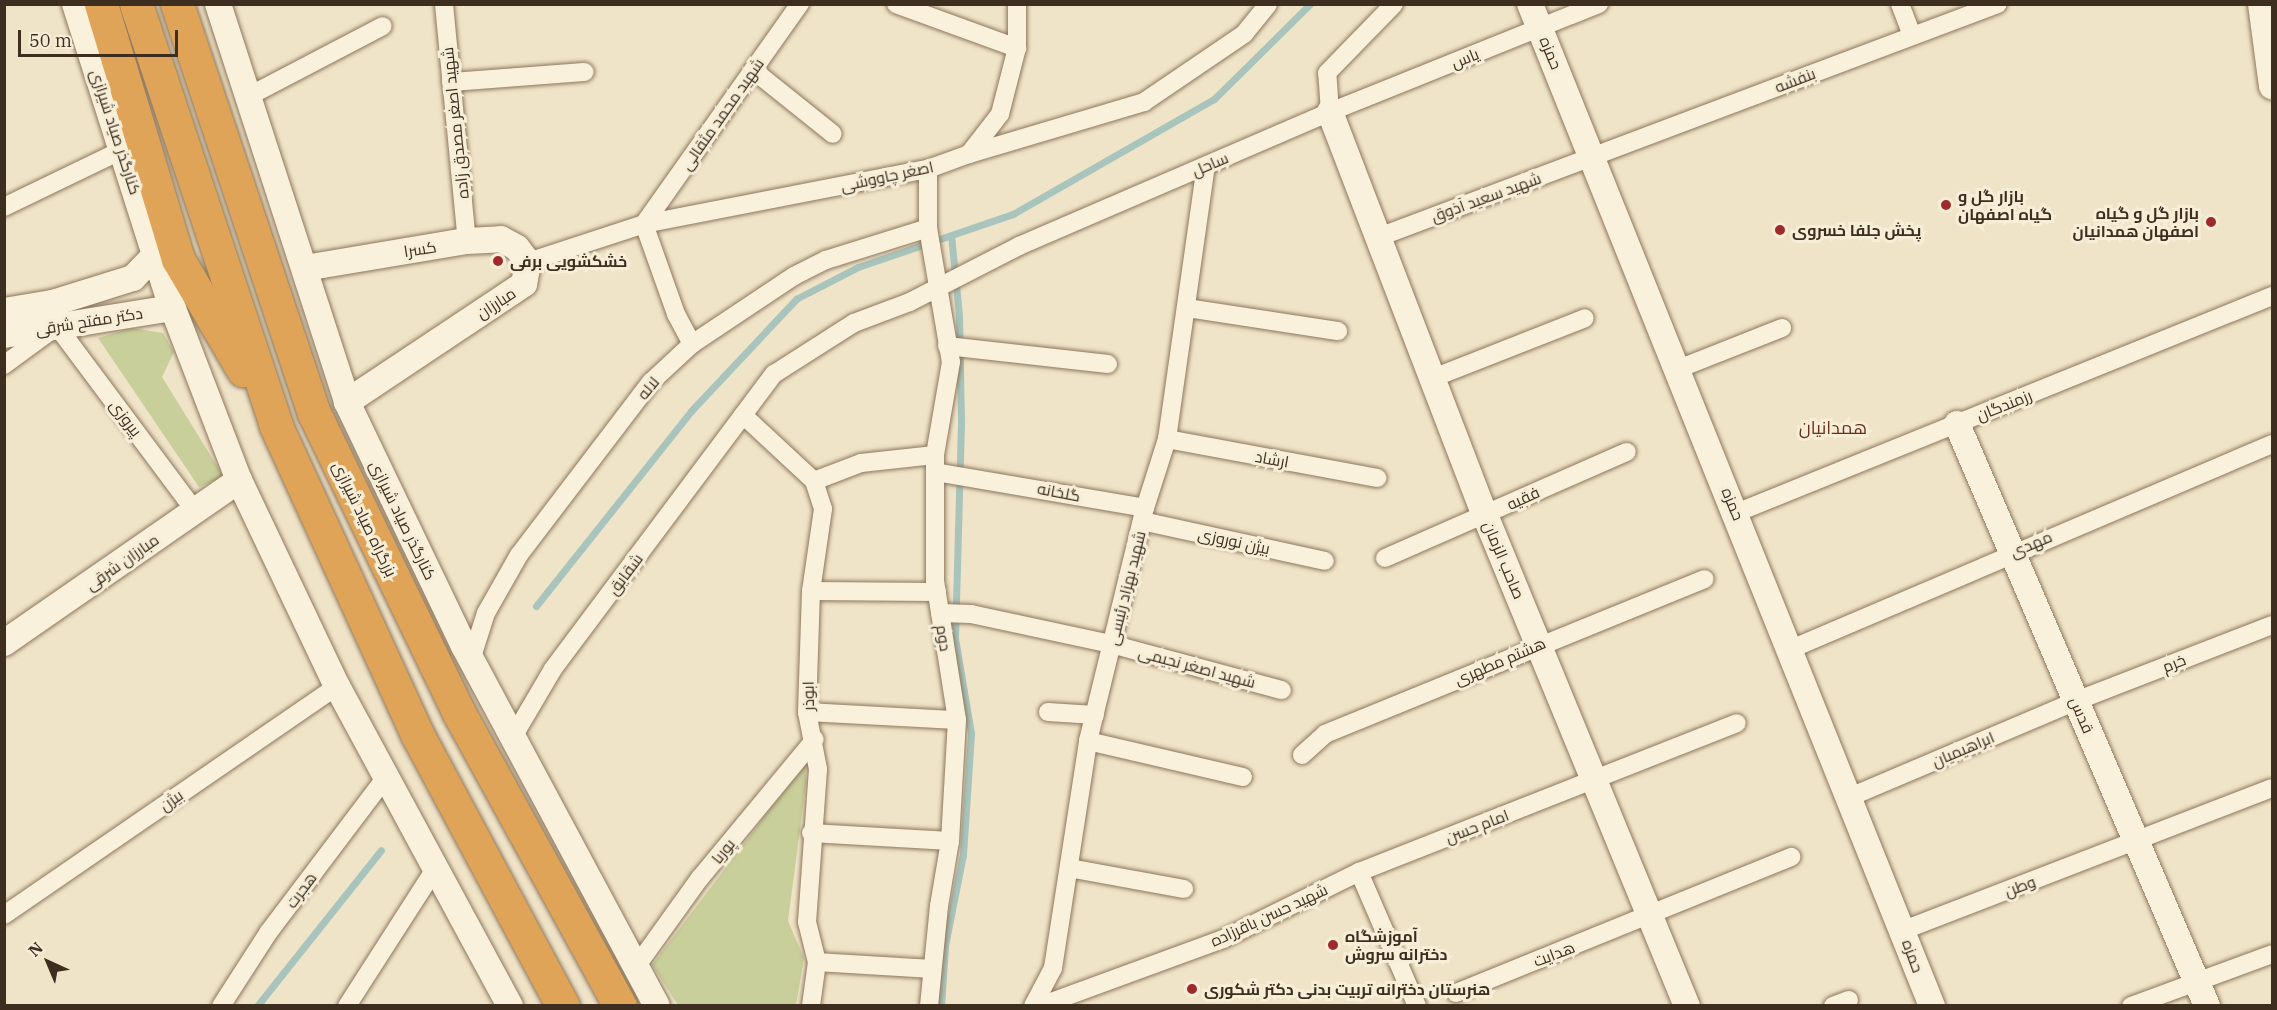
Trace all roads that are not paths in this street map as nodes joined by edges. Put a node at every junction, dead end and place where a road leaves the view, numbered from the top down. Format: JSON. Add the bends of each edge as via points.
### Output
{"nodes":[{"id":1,"x":75,"y":4,"type":"edge"},
{"id":2,"x":101,"y":4,"type":"edge"},
{"id":3,"x":136,"y":4,"type":"edge"},
{"id":4,"x":177,"y":4,"type":"edge"},
{"id":5,"x":200,"y":4,"type":"edge"},
{"id":6,"x":218,"y":4,"type":"edge"},
{"id":7,"x":444,"y":4,"type":"edge"},
{"id":8,"x":800,"y":4,"type":"edge"},
{"id":9,"x":896,"y":4,"type":"edge"},
{"id":10,"x":1017,"y":4,"type":"edge"},
{"id":11,"x":1268,"y":4,"type":"edge"},
{"id":12,"x":1394,"y":4,"type":"edge"},
{"id":13,"x":1530,"y":4,"type":"edge"},
{"id":14,"x":1599,"y":4,"type":"edge"},
{"id":15,"x":1900,"y":4,"type":"edge"},
{"id":16,"x":1998,"y":4,"type":"edge"},
{"id":17,"x":2261,"y":4,"type":"edge"},
{"id":18,"x":383,"y":26,"type":"dead end"},
{"id":19,"x":1541,"y":28,"type":"junction"},
{"id":20,"x":1912,"y":35,"type":"junction"},
{"id":21,"x":1017,"y":48,"type":"junction"},
{"id":22,"x":753,"y":70,"type":"junction"},
{"id":23,"x":585,"y":72,"type":"dead end"},
{"id":24,"x":452,"y":82,"type":"junction"},
{"id":25,"x":2272,"y":86,"type":"edge"},
{"id":26,"x":247,"y":97,"type":"junction"},
{"id":27,"x":1330,"y":112,"type":"junction"},
{"id":28,"x":833,"y":134,"type":"dead end"},
{"id":29,"x":122,"y":150,"type":"junction"},
{"id":30,"x":969,"y":154,"type":"junction"},
{"id":31,"x":1593,"y":157,"type":"junction"},
{"id":32,"x":1206,"y":166,"type":"junction"},
{"id":33,"x":927,"y":169,"type":"junction"},
{"id":34,"x":4,"y":207,"type":"edge"},
{"id":35,"x":644,"y":224,"type":"junction"},
{"id":36,"x":927,"y":228,"type":"junction"},
{"id":37,"x":1379,"y":237,"type":"junction"},
{"id":38,"x":467,"y":241,"type":"junction"},
{"id":39,"x":155,"y":255,"type":"junction"},
{"id":40,"x":528,"y":262,"type":"junction"},
{"id":41,"x":305,"y":268,"type":"junction"},
{"id":42,"x":938,"y":281,"type":"junction"},
{"id":43,"x":2272,"y":296,"type":"edge"},
{"id":44,"x":173,"y":308,"type":"junction"},
{"id":45,"x":1187,"y":308,"type":"junction"},
{"id":46,"x":4,"y":311,"type":"edge"},
{"id":47,"x":55,"y":314,"type":"junction"},
{"id":48,"x":1585,"y":318,"type":"dead end"},
{"id":49,"x":1782,"y":328,"type":"dead end"},
{"id":50,"x":1338,"y":331,"type":"dead end"},
{"id":51,"x":4,"y":335,"type":"edge"},
{"id":52,"x":692,"y":344,"type":"junction"},
{"id":53,"x":947,"y":346,"type":"junction"},
{"id":54,"x":1108,"y":364,"type":"dead end"},
{"id":55,"x":4,"y":365,"type":"edge"},
{"id":56,"x":1678,"y":369,"type":"junction"},
{"id":57,"x":1433,"y":378,"type":"junction"},
{"id":58,"x":347,"y":402,"type":"junction"},
{"id":59,"x":314,"y":413,"type":"junction"},
{"id":60,"x":743,"y":416,"type":"junction"},
{"id":61,"x":1957,"y":424,"type":"junction"},
{"id":62,"x":276,"y":426,"type":"junction"},
{"id":63,"x":1167,"y":439,"type":"junction"},
{"id":64,"x":2272,"y":444,"type":"edge"},
{"id":65,"x":1627,"y":452,"type":"dead end"},
{"id":66,"x":935,"y":463,"type":"junction"},
{"id":67,"x":1377,"y":478,"type":"dead end"},
{"id":68,"x":240,"y":480,"type":"junction"},
{"id":69,"x":814,"y":481,"type":"junction"},
{"id":70,"x":195,"y":511,"type":"junction"},
{"id":71,"x":1736,"y":513,"type":"junction"},
{"id":72,"x":1143,"y":515,"type":"junction"},
{"id":73,"x":1485,"y":515,"type":"junction"},
{"id":74,"x":2012,"y":552,"type":"junction"},
{"id":75,"x":1385,"y":558,"type":"dead end"},
{"id":76,"x":1325,"y":561,"type":"dead end"},
{"id":77,"x":1706,"y":579,"type":"dead end"},
{"id":78,"x":811,"y":591,"type":"junction"},
{"id":79,"x":936,"y":592,"type":"junction"},
{"id":80,"x":940,"y":613,"type":"junction"},
{"id":81,"x":2272,"y":625,"type":"edge"},
{"id":82,"x":4,"y":643,"type":"edge"},
{"id":83,"x":1111,"y":644,"type":"junction"},
{"id":84,"x":1539,"y":644,"type":"junction"},
{"id":85,"x":1791,"y":649,"type":"junction"},
{"id":86,"x":471,"y":660,"type":"junction"},
{"id":87,"x":337,"y":686,"type":"junction"},
{"id":88,"x":1282,"y":690,"type":"dead end"},
{"id":89,"x":2076,"y":701,"type":"junction"},
{"id":90,"x":807,"y":712,"type":"junction"},
{"id":91,"x":1048,"y":712,"type":"dead end"},
{"id":92,"x":1095,"y":715,"type":"junction"},
{"id":93,"x":957,"y":720,"type":"junction"},
{"id":94,"x":1737,"y":723,"type":"dead end"},
{"id":95,"x":513,"y":737,"type":"junction"},
{"id":96,"x":815,"y":738,"type":"junction"},
{"id":97,"x":1088,"y":741,"type":"junction"},
{"id":98,"x":1302,"y":755,"type":"dead end"},
{"id":99,"x":386,"y":777,"type":"junction"},
{"id":100,"x":1243,"y":777,"type":"dead end"},
{"id":101,"x":1595,"y":779,"type":"junction"},
{"id":102,"x":2272,"y":788,"type":"edge"},
{"id":103,"x":1850,"y":797,"type":"junction"},
{"id":104,"x":811,"y":833,"type":"junction"},
{"id":105,"x":950,"y":841,"type":"junction"},
{"id":106,"x":2137,"y":843,"type":"junction"},
{"id":107,"x":1791,"y":857,"type":"dead end"},
{"id":108,"x":1069,"y":868,"type":"junction"},
{"id":109,"x":435,"y":869,"type":"junction"},
{"id":110,"x":1359,"y":872,"type":"junction"},
{"id":111,"x":1184,"y":889,"type":"dead end"},
{"id":112,"x":4,"y":915,"type":"edge"},
{"id":113,"x":1651,"y":916,"type":"junction"},
{"id":114,"x":1904,"y":930,"type":"junction"},
{"id":115,"x":2272,"y":954,"type":"edge"},
{"id":116,"x":817,"y":962,"type":"junction"},
{"id":117,"x":636,"y":967,"type":"junction"},
{"id":118,"x":932,"y":969,"type":"junction"},
{"id":119,"x":2196,"y":981,"type":"junction"},
{"id":120,"x":1456,"y":993,"type":"dead end"},
{"id":121,"x":220,"y":1005,"type":"edge"},
{"id":122,"x":347,"y":1005,"type":"edge"},
{"id":123,"x":510,"y":1005,"type":"edge"},
{"id":124,"x":562,"y":1005,"type":"edge"},
{"id":125,"x":620,"y":1005,"type":"edge"},
{"id":126,"x":657,"y":1005,"type":"edge"},
{"id":127,"x":811,"y":1005,"type":"edge"},
{"id":128,"x":929,"y":1005,"type":"edge"},
{"id":129,"x":1033,"y":1005,"type":"edge"},
{"id":130,"x":1040,"y":1005,"type":"edge"},
{"id":131,"x":1417,"y":1005,"type":"edge"},
{"id":132,"x":1687,"y":1005,"type":"edge"},
{"id":133,"x":1932,"y":1005,"type":"edge"},
{"id":134,"x":2131,"y":1005,"type":"edge"},
{"id":135,"x":2207,"y":1005,"type":"edge"}],
"edges":[{"from":1,"to":29,"type":"street","name":"کنارگذر صیاد شیرازی"},
{"from":2,"to":62,"type":"highway","via":[[178,259]]},
{"from":3,"to":62,"type":"highway"},
{"from":4,"to":59,"type":"highway","name":"بزرگراه صیاد شیرازی"},
{"from":5,"to":59,"type":"highway","via":[[260,198]]},
{"from":6,"to":26,"type":"street","name":"کنارگذر صیاد شیرازی"},
{"from":7,"to":24,"type":"street","name":"شهید اصغر مصدق زاده"},
{"from":8,"to":22,"type":"street","name":"شهید محمد مثقالی"},
{"from":9,"to":21,"type":"street"},
{"from":10,"to":21,"type":"street"},
{"from":11,"to":30,"type":"street","name":"اصغر چاووشی","via":[[1244,34],[1144,102]]},
{"from":12,"to":27,"type":"street","via":[[1327,73]]},
{"from":13,"to":19,"type":"street","name":"حمزه"},
{"from":14,"to":19,"type":"street","name":"یاس"},
{"from":15,"to":20,"type":"street"},
{"from":16,"to":20,"type":"street","name":"بنفشه"},
{"from":17,"to":25,"type":"street"},
{"from":18,"to":26,"type":"street"},
{"from":19,"to":27,"type":"street","name":"یاس"},
{"from":19,"to":31,"type":"street","name":"حمزه"},
{"from":20,"to":31,"type":"street","name":"بنفشه"},
{"from":21,"to":30,"type":"street","via":[[1000,114]]},
{"from":22,"to":28,"type":"street"},
{"from":22,"to":35,"type":"street","name":"شهید محمد مثقالی"},
{"from":23,"to":24,"type":"street"},
{"from":24,"to":38,"type":"street","name":"شهید اصغر مصدق زاده"},
{"from":26,"to":41,"type":"street","name":"کنارگذر صیاد شیرازی"},
{"from":27,"to":32,"type":"street","name":"ساحل"},
{"from":27,"to":37,"type":"street","name":"صاحب الزمان"},
{"from":29,"to":34,"type":"street"},
{"from":29,"to":39,"type":"street","name":"کنارگذر صیاد شیرازی"},
{"from":30,"to":33,"type":"street","name":"اصغر چاووشی"},
{"from":31,"to":37,"type":"street","name":"شهید سعید آذوق"},
{"from":31,"to":56,"type":"street","name":"حمزه"},
{"from":32,"to":42,"type":"street","name":"ساحل","via":[[968,273]]},
{"from":32,"to":45,"type":"street","name":"شهید بهزاد رئیسی"},
{"from":33,"to":35,"type":"street","name":"اصغر چاووشی"},
{"from":33,"to":36,"type":"street","name":"دوم"},
{"from":35,"to":40,"type":"street"},
{"from":35,"to":52,"type":"street","via":[[676,314]]},
{"from":36,"to":42,"type":"street","name":"دوم"},
{"from":36,"to":52,"type":"street","name":"لاله","via":[[826,260],[794,276]]},
{"from":37,"to":57,"type":"street","name":"صاحب الزمان"},
{"from":38,"to":40,"type":"street","name":"کسرا","via":[[501,239],[517,248]]},
{"from":38,"to":41,"type":"street","name":"کسرا"},
{"from":39,"to":44,"type":"street","name":"کنارگذر صیاد شیرازی"},
{"from":39,"to":47,"type":"street","name":"دکتر مفتح شرقی","via":[[133,278]]},
{"from":40,"to":58,"type":"street","name":"مبارزان","via":[[524,284]]},
{"from":41,"to":58,"type":"street","name":"کنارگذر صیاد شیرازی"},
{"from":42,"to":53,"type":"street","name":"دوم"},
{"from":42,"to":60,"type":"street","via":[[854,323],[774,374]]},
{"from":43,"to":61,"type":"street","name":"رزمندگان"},
{"from":44,"to":47,"type":"street","name":"دکتر مفتح شرقی"},
{"from":44,"to":68,"type":"street","name":"کنارگذر صیاد شیرازی"},
{"from":45,"to":50,"type":"street"},
{"from":45,"to":63,"type":"street","name":"شهید بهزاد رئیسی"},
{"from":46,"to":47,"type":"street","name":"دکتر مفتح شرقی"},
{"from":47,"to":51,"type":"street","name":"دکتر مفتح شرقی"},
{"from":47,"to":55,"type":"street"},
{"from":47,"to":70,"type":"street","name":"پیروزی"},
{"from":48,"to":57,"type":"street"},
{"from":49,"to":56,"type":"street"},
{"from":52,"to":86,"type":"street","name":"لاله","via":[[651,382],[519,555],[486,613]]},
{"from":53,"to":54,"type":"street"},
{"from":53,"to":66,"type":"street","name":"دوم","via":[[951,362]]},
{"from":56,"to":71,"type":"street","name":"حمزه"},
{"from":57,"to":73,"type":"street","name":"صاحب الزمان"},
{"from":58,"to":86,"type":"street","name":"کنارگذر صیاد شیرازی"},
{"from":59,"to":125,"type":"highway","name":"بزرگراه صیاد شیرازی","via":[[459,713]]},
{"from":60,"to":69,"type":"street"},
{"from":60,"to":95,"type":"street","name":"شقایق","via":[[553,669]]},
{"from":61,"to":71,"type":"street","name":"رزمندگان"},
{"from":61,"to":74,"type":"street","name":"قدس"},
{"from":62,"to":124,"type":"highway","via":[[417,734]]},
{"from":63,"to":67,"type":"street","name":"ارشاد"},
{"from":63,"to":72,"type":"street","name":"شهید بهزاد رئیسی"},
{"from":64,"to":74,"type":"street","name":"مهدی"},
{"from":65,"to":73,"type":"street","name":"فقیه"},
{"from":66,"to":69,"type":"street","name":"گلخانه","via":[[861,463]]},
{"from":66,"to":72,"type":"street","name":"گلخانه","via":[[973,476]]},
{"from":66,"to":79,"type":"street","name":"دوم"},
{"from":68,"to":70,"type":"street","name":"مبارزان شرقی"},
{"from":68,"to":87,"type":"street","name":"کنارگذر صیاد شیرازی"},
{"from":69,"to":78,"type":"street","name":"ابوذر","via":[[823,508]]},
{"from":70,"to":82,"type":"street","name":"مبارزان شرقی"},
{"from":71,"to":85,"type":"street","name":"حمزه"},
{"from":72,"to":76,"type":"street","name":"بیژن نوروزی"},
{"from":72,"to":83,"type":"street","name":"شهید بهزاد رئیسی"},
{"from":73,"to":75,"type":"street","name":"فقیه"},
{"from":73,"to":84,"type":"street","name":"صاحب الزمان"},
{"from":74,"to":85,"type":"street","name":"مهدی"},
{"from":74,"to":89,"type":"street","name":"قدس"},
{"from":77,"to":84,"type":"street","name":"هشتم مطهری"},
{"from":78,"to":79,"type":"street"},
{"from":78,"to":90,"type":"street","name":"ابوذر"},
{"from":79,"to":80,"type":"street","name":"دوم"},
{"from":80,"to":83,"type":"street","name":"شهید اصغر نجیمی","via":[[971,614]]},
{"from":80,"to":93,"type":"street","name":"دوم"},
{"from":81,"to":89,"type":"street","name":"خرم"},
{"from":83,"to":88,"type":"street","name":"شهید اصغر نجیمی"},
{"from":83,"to":92,"type":"street","name":"شهید بهزاد رئیسی"},
{"from":84,"to":98,"type":"street","name":"هشتم مطهری","via":[[1325,734]]},
{"from":84,"to":101,"type":"street","name":"صاحب الزمان"},
{"from":85,"to":103,"type":"street","name":"حمزه"},
{"from":86,"to":95,"type":"street","name":"کنارگذر صیاد شیرازی"},
{"from":87,"to":99,"type":"street","name":"کنارگذر صیاد شیرازی"},
{"from":87,"to":112,"type":"street","name":"بیژن"},
{"from":89,"to":103,"type":"street","name":"ابراهیمیان"},
{"from":89,"to":106,"type":"street","name":"قدس"},
{"from":90,"to":93,"type":"street"},
{"from":90,"to":96,"type":"street","name":"ابوذر"},
{"from":91,"to":92,"type":"street"},
{"from":92,"to":97,"type":"street","name":"شهید بهزاد رئیسی"},
{"from":93,"to":105,"type":"street","name":"دوم"},
{"from":94,"to":101,"type":"street","name":"امام حسن"},
{"from":95,"to":117,"type":"street","name":"کنارگذر صیاد شیرازی"},
{"from":96,"to":104,"type":"street","name":"ابوذر","via":[[818,769]]},
{"from":96,"to":117,"type":"street","name":"پوریا","via":[[700,878]]},
{"from":97,"to":100,"type":"street"},
{"from":97,"to":108,"type":"street","name":"شهید بهزاد رئیسی"},
{"from":99,"to":109,"type":"street","name":"کنارگذر صیاد شیرازی"},
{"from":99,"to":121,"type":"street","name":"هجرت","via":[[268,933]]},
{"from":101,"to":110,"type":"street","name":"امام حسن"},
{"from":101,"to":113,"type":"street","name":"صاحب الزمان"},
{"from":102,"to":106,"type":"street","name":"وطن"},
{"from":103,"to":114,"type":"street","name":"حمزه"},
{"from":104,"to":105,"type":"street"},
{"from":104,"to":116,"type":"street","name":"ابوذر","via":[[807,922]]},
{"from":105,"to":118,"type":"street","name":"دوم"},
{"from":106,"to":114,"type":"street","name":"وطن"},
{"from":106,"to":119,"type":"street","name":"قدس"},
{"from":107,"to":113,"type":"street"},
{"from":108,"to":111,"type":"street"},
{"from":108,"to":129,"type":"street","name":"شهید بهزاد رئیسی","via":[[1053,968]]},
{"from":109,"to":122,"type":"street"},
{"from":109,"to":123,"type":"street","name":"کنارگذر صیاد شیرازی"},
{"from":110,"to":130,"type":"street","name":"شهید حسن باقرزاده","via":[[1223,939]]},
{"from":110,"to":131,"type":"street"},
{"from":113,"to":120,"type":"street","name":"هدایت"},
{"from":113,"to":132,"type":"street","name":"صاحب الزمان"},
{"from":114,"to":133,"type":"street","name":"حمزه"},
{"from":115,"to":119,"type":"street"},
{"from":116,"to":118,"type":"street"},
{"from":116,"to":127,"type":"street","name":"ابوذر"},
{"from":117,"to":126,"type":"street","name":"کنارگذر صیاد شیرازی"},
{"from":118,"to":128,"type":"street","name":"دوم"},
{"from":119,"to":134,"type":"street"},
{"from":119,"to":135,"type":"street","name":"قدس"}]}
